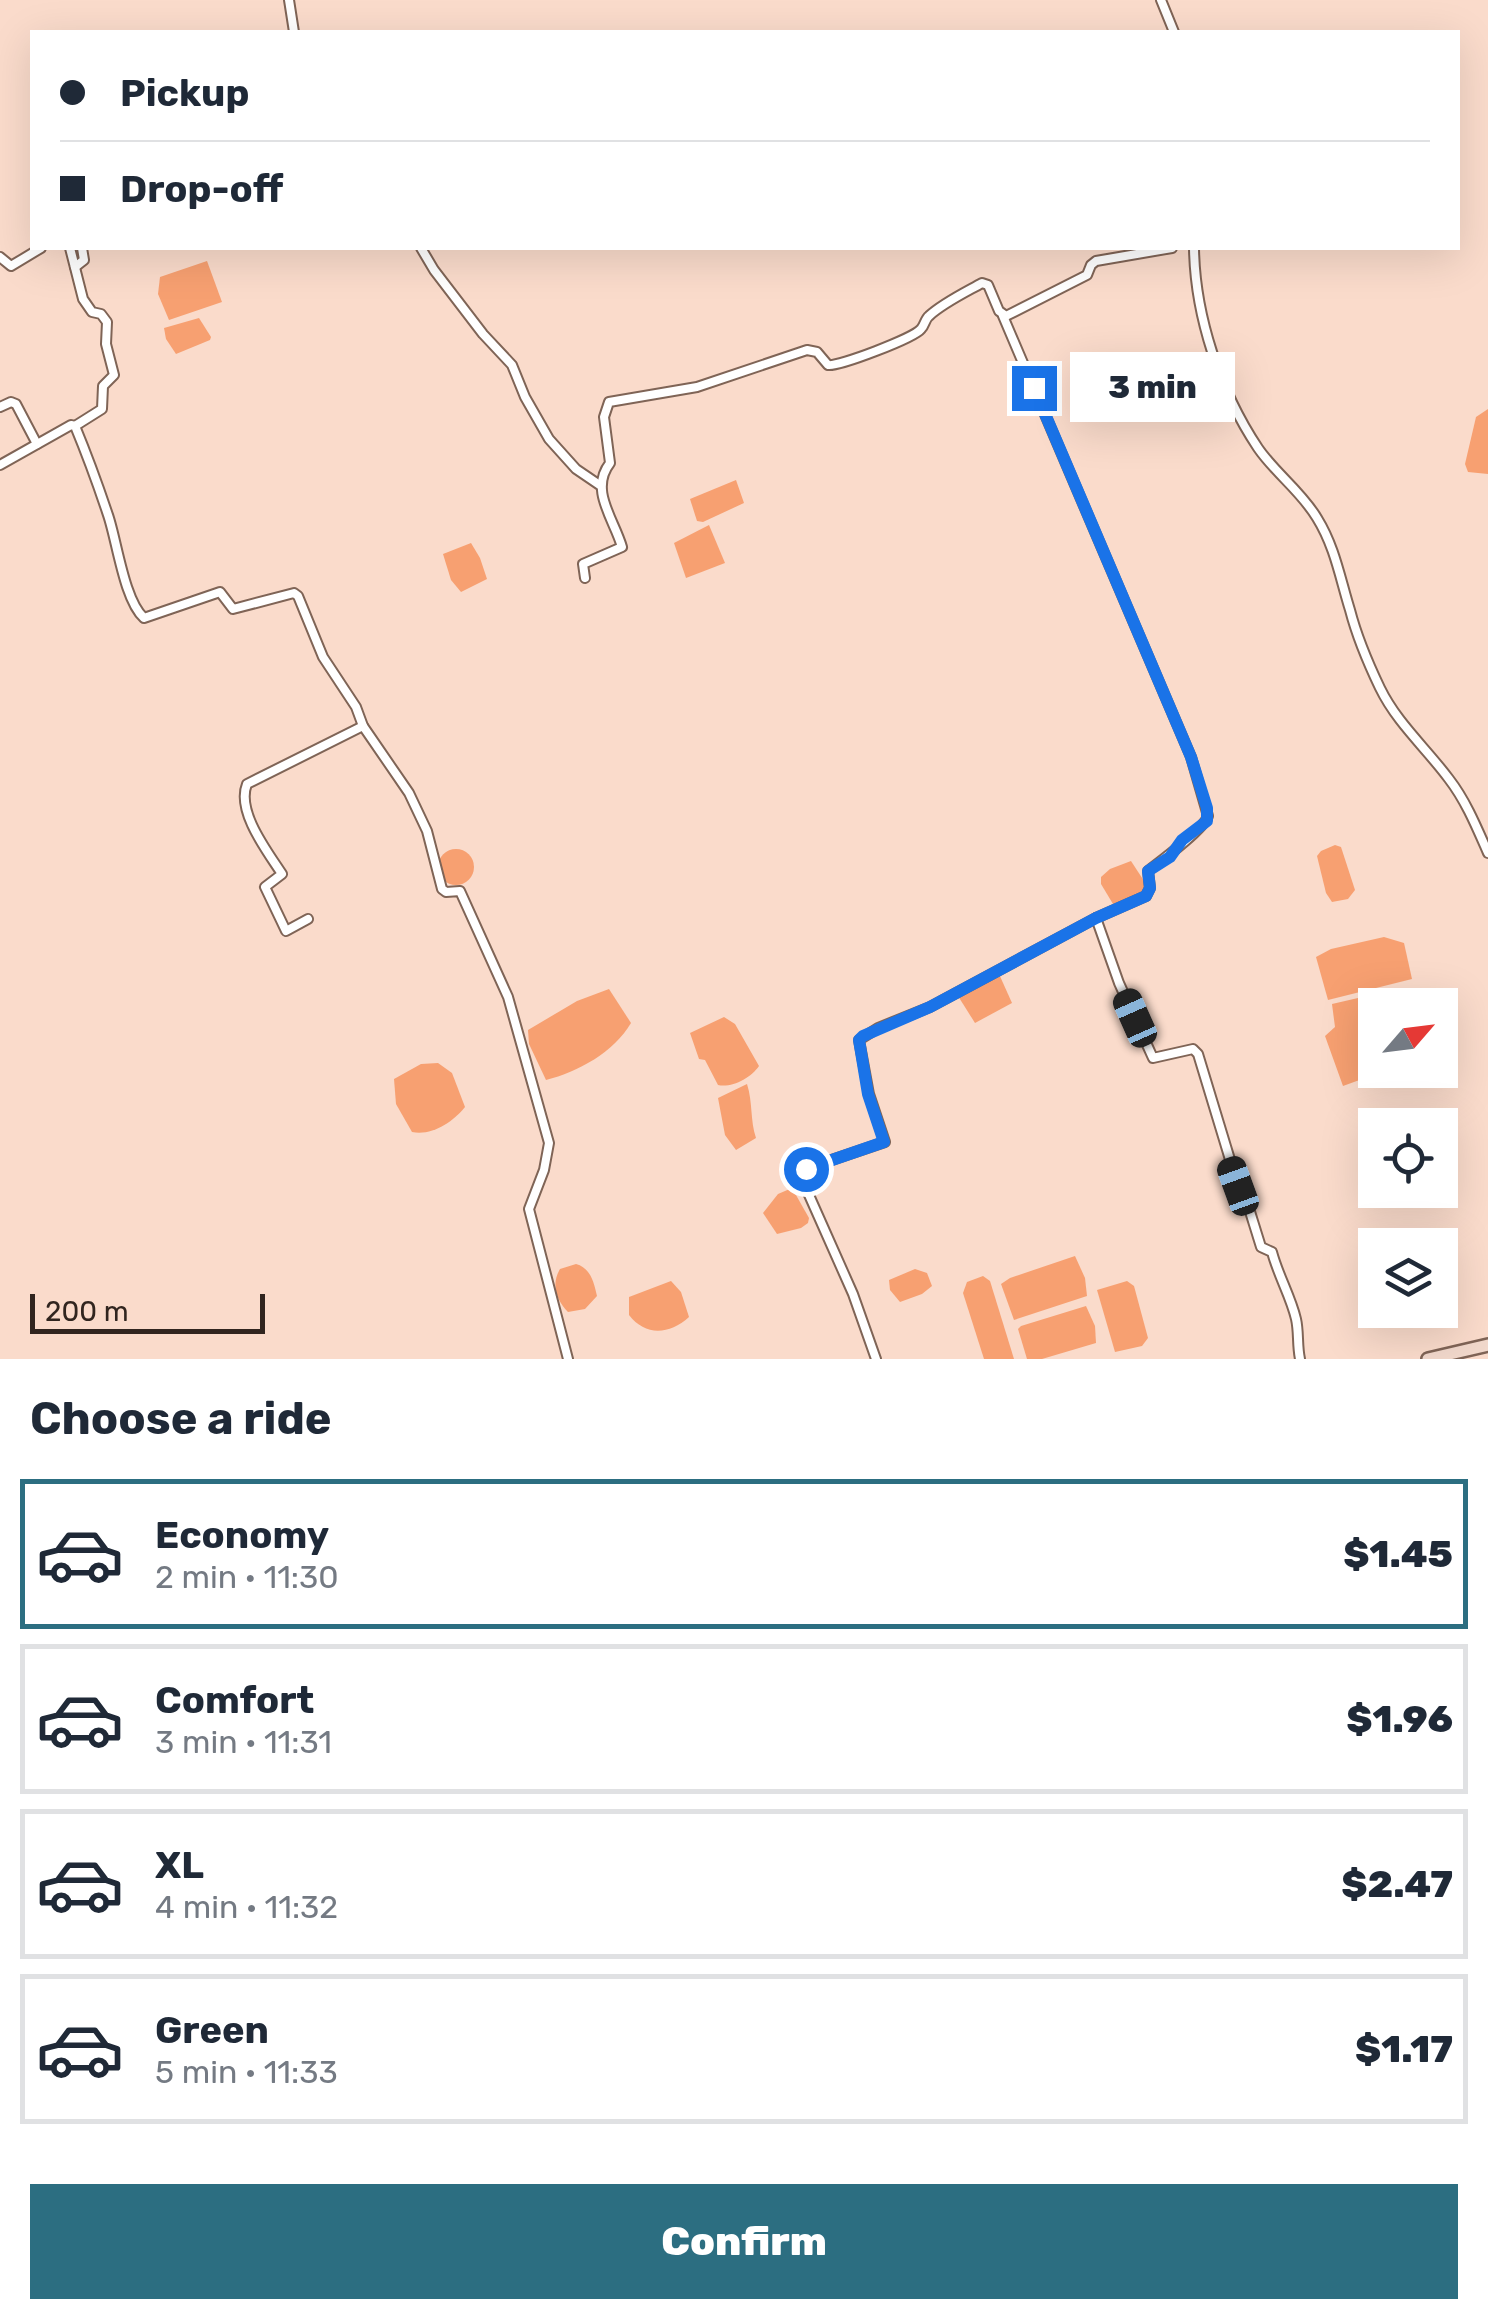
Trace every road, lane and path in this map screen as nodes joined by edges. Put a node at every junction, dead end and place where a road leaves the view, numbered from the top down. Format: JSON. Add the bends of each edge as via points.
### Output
{"nodes":[{"id":1,"x":292,"y":0,"type":"edge"},
{"id":2,"x":302,"y":0,"type":"edge"},
{"id":3,"x":1161,"y":0,"type":"edge"},
{"id":4,"x":294,"y":30,"type":"edge"},
{"id":5,"x":1173,"y":30,"type":"edge"},
{"id":6,"x":38,"y":250,"type":"edge"},
{"id":7,"x":71,"y":250,"type":"edge"},
{"id":8,"x":82,"y":250,"type":"edge"},
{"id":9,"x":422,"y":250,"type":"edge"},
{"id":10,"x":1160,"y":250,"type":"edge"},
{"id":11,"x":1194,"y":250,"type":"edge"},
{"id":12,"x":0,"y":257,"type":"edge"},
{"id":13,"x":76,"y":267,"type":"junction"},
{"id":14,"x":1004,"y":316,"type":"junction"},
{"id":15,"x":0,"y":407,"type":"edge"},
{"id":16,"x":75,"y":426,"type":"junction"},
{"id":17,"x":37,"y":444,"type":"junction"},
{"id":18,"x":0,"y":464,"type":"edge"},
{"id":19,"x":601,"y":486,"type":"junction"},
{"id":20,"x":584,"y":578,"type":"dead end"},
{"id":21,"x":363,"y":726,"type":"junction"},
{"id":22,"x":1488,"y":853,"type":"edge"},
{"id":23,"x":1096,"y":918,"type":"junction"},
{"id":24,"x":308,"y":919,"type":"dead end"},
{"id":25,"x":1488,"y":1346,"type":"edge"},
{"id":26,"x":568,"y":1359,"type":"edge"},
{"id":27,"x":876,"y":1359,"type":"edge"},
{"id":28,"x":1300,"y":1359,"type":"edge"},
{"id":29,"x":1428,"y":1359,"type":"edge"}],
"edges":[{"from":1,"to":2,"type":"street"},
{"from":1,"to":4,"type":"street"},
{"from":3,"to":5,"type":"street"},
{"from":6,"to":12,"type":"street","via":[[12,266]]},
{"from":7,"to":13,"type":"street"},
{"from":8,"to":13,"type":"street","via":[[84,260]]},
{"from":9,"to":19,"type":"street","via":[[512,364],[549,438]]},
{"from":10,"to":14,"type":"street","via":[[1096,261],[1087,275]]},
{"from":11,"to":22,"type":"street","via":[[1206,332],[1231,400],[1260,451],[1319,520],[1382,692],[1459,793]]},
{"from":13,"to":16,"type":"street","via":[[86,304],[107,322],[114,375],[103,386],[102,409]]},
{"from":14,"to":19,"type":"street","via":[[984,282],[928,316],[922,329],[836,366],[807,350],[698,387],[612,401],[605,408],[610,463]]},
{"from":14,"to":23,"type":"street","via":[[1191,757],[1208,816],[1148,871],[1146,896]]},
{"from":15,"to":17,"type":"street","via":[[16,404]]},
{"from":16,"to":17,"type":"street"},
{"from":16,"to":21,"type":"street","via":[[139,614],[144,618],[220,592],[233,609],[294,593]]},
{"from":17,"to":18,"type":"street"},
{"from":19,"to":20,"type":"street","via":[[622,547],[584,564]]},
{"from":21,"to":24,"type":"street","via":[[247,784],[243,794],[282,874],[266,887],[286,931]]},
{"from":21,"to":26,"type":"street","via":[[409,792],[428,831],[442,889],[460,891],[508,996],[549,1142],[530,1208]]},
{"from":23,"to":27,"type":"street","via":[[859,1040],[884,1142],[806,1169],[800,1178]]},
{"from":23,"to":28,"type":"street","via":[[1154,1058],[1193,1048],[1198,1054],[1238,1186],[1288,1295]]},
{"from":25,"to":29,"type":"main road"}]}
